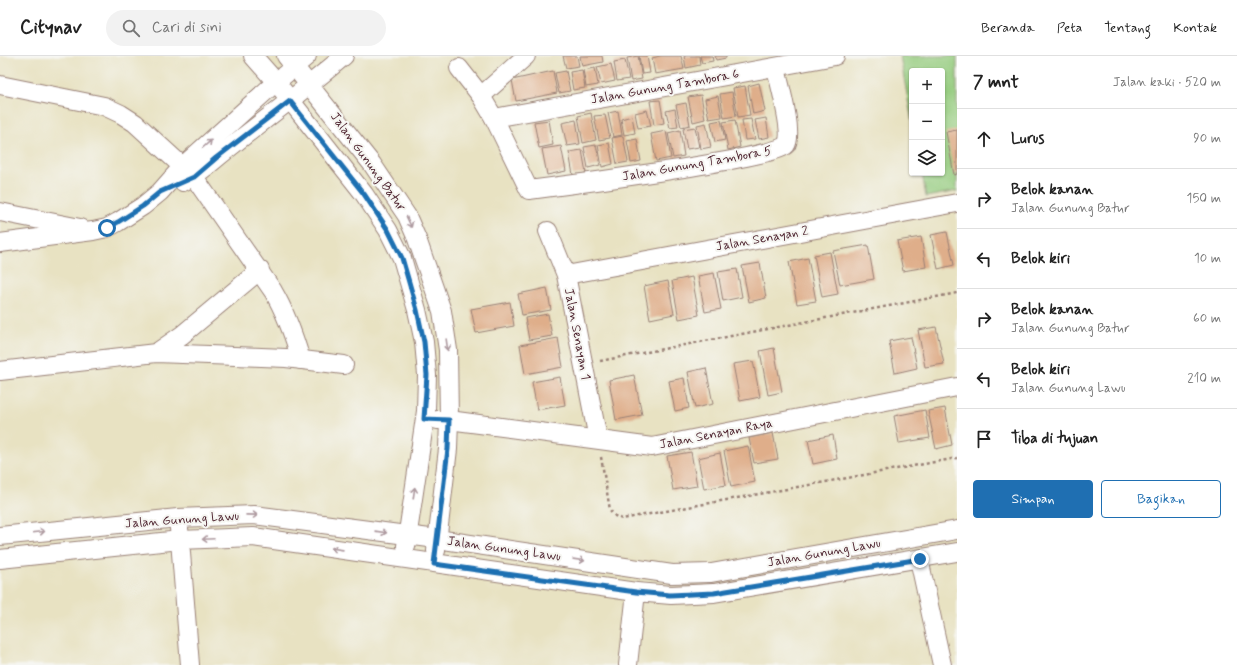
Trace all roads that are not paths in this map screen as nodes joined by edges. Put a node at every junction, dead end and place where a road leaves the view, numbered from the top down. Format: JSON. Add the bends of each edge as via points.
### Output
{"nodes":[{"id":1,"x":253,"y":56,"type":"edge"},
{"id":2,"x":344,"y":56,"type":"edge"},
{"id":3,"x":526,"y":56,"type":"edge"},
{"id":4,"x":835,"y":56,"type":"edge"},
{"id":5,"x":296,"y":59,"type":"edge"},
{"id":6,"x":458,"y":68,"type":"dead end"},
{"id":7,"x":776,"y":68,"type":"junction"},
{"id":8,"x":276,"y":82,"type":"junction"},
{"id":9,"x":0,"y":85,"type":"edge"},
{"id":10,"x":310,"y":86,"type":"junction"},
{"id":11,"x":481,"y":96,"type":"junction"},
{"id":12,"x":290,"y":101,"type":"junction"},
{"id":13,"x":494,"y":118,"type":"junction"},
{"id":14,"x":188,"y":171,"type":"junction"},
{"id":15,"x":957,"y":203,"type":"edge"},
{"id":16,"x":0,"y":212,"type":"edge"},
{"id":17,"x":93,"y":231,"type":"junction"},
{"id":18,"x":548,"y":231,"type":"dead end"},
{"id":19,"x":0,"y":243,"type":"edge"},
{"id":20,"x":260,"y":270,"type":"junction"},
{"id":21,"x":566,"y":275,"type":"junction"},
{"id":22,"x":434,"y":289,"type":"junction"},
{"id":23,"x":412,"y":294,"type":"junction"},
{"id":24,"x":156,"y":353,"type":"junction"},
{"id":25,"x":301,"y":360,"type":"junction"},
{"id":26,"x":344,"y":365,"type":"dead end"},
{"id":27,"x":0,"y":371,"type":"edge"},
{"id":28,"x":957,"y":387,"type":"edge"},
{"id":29,"x":424,"y":419,"type":"junction"},
{"id":30,"x":449,"y":420,"type":"junction"},
{"id":31,"x":598,"y":439,"type":"junction"},
{"id":32,"x":178,"y":518,"type":"junction"},
{"id":33,"x":957,"y":530,"type":"edge"},
{"id":34,"x":407,"y":535,"type":"junction"},
{"id":35,"x":0,"y":536,"type":"edge"},
{"id":36,"x":437,"y":539,"type":"junction"},
{"id":37,"x":180,"y":540,"type":"junction"},
{"id":38,"x":957,"y":552,"type":"edge"},
{"id":39,"x":0,"y":559,"type":"edge"},
{"id":40,"x":404,"y":559,"type":"junction"},
{"id":41,"x":920,"y":559,"type":"junction"},
{"id":42,"x":434,"y":564,"type":"junction"},
{"id":43,"x":636,"y":592,"type":"junction"},
{"id":44,"x":190,"y":665,"type":"edge"},
{"id":45,"x":628,"y":665,"type":"edge"},
{"id":46,"x":942,"y":665,"type":"edge"}],
"edges":[{"from":1,"to":8,"type":"street","name":"Jalan Gunung Batur"},
{"from":2,"to":10,"type":"street"},
{"from":3,"to":11,"type":"street"},
{"from":4,"to":7,"type":"street","name":"Jalan Gunung Tambora 6"},
{"from":5,"to":8,"type":"street"},
{"from":5,"to":10,"type":"street","name":"Jalan Gunung Batur"},
{"from":6,"to":11,"type":"street"},
{"from":7,"to":13,"type":"street","name":"Jalan Gunung Tambora 6"},
{"from":7,"to":13,"type":"street","name":"Jalan Gunung Tambora 5","via":[[789,129],[786,145],[762,154],[728,161],[530,190]]},
{"from":8,"to":12,"type":"street","name":"Jalan Gunung Batur"},
{"from":14,"to":8,"type":"street","one_way":true},
{"from":9,"to":14,"type":"street","via":[[104,106],[135,123]]},
{"from":10,"to":12,"type":"street"},
{"from":10,"to":22,"type":"street","name":"Jalan Gunung Batur","one_way":true,"via":[[372,164],[407,216]]},
{"from":11,"to":13,"type":"street"},
{"from":12,"to":14,"type":"street","via":[[216,158]]},
{"from":12,"to":23,"type":"street","name":"Jalan Gunung Batur","via":[[364,194],[388,230],[402,258]]},
{"from":14,"to":17,"type":"street","via":[[118,222]]},
{"from":14,"to":20,"type":"street"},
{"from":15,"to":21,"type":"street","name":"Jalan Senayan 2"},
{"from":16,"to":17,"type":"street"},
{"from":17,"to":19,"type":"street"},
{"from":18,"to":21,"type":"street","name":"Jalan Senayan 1"},
{"from":20,"to":24,"type":"street","via":[[182,335]]},
{"from":20,"to":25,"type":"street","via":[[282,306]]},
{"from":21,"to":31,"type":"street","name":"Jalan Senayan 1"},
{"from":22,"to":23,"type":"street"},
{"from":22,"to":30,"type":"street","name":"Jalan Gunung Batur","one_way":true,"via":[[442,311],[448,350]]},
{"from":23,"to":29,"type":"street","name":"Jalan Gunung Batur","via":[[424,342],[427,375]]},
{"from":24,"to":25,"type":"street"},
{"from":24,"to":27,"type":"street"},
{"from":25,"to":26,"type":"street"},
{"from":28,"to":31,"type":"street","name":"Jalan Senayan Raya","via":[[652,447]]},
{"from":29,"to":30,"type":"street","name":"Jalan Senayan Raya"},
{"from":34,"to":29,"type":"street","name":"Jalan Gunung Batur","one_way":true},
{"from":30,"to":31,"type":"street","name":"Jalan Senayan Raya"},
{"from":30,"to":36,"type":"street","name":"Jalan Gunung Batur"},
{"from":32,"to":34,"type":"street","name":"Jalan Gunung Lawu","one_way":true,"via":[[254,515]]},
{"from":35,"to":32,"type":"street","name":"Jalan Gunung Lawu","one_way":true},
{"from":32,"to":37,"type":"street"},
{"from":36,"to":33,"type":"street","name":"Jalan Gunung Lawu","one_way":true,"via":[[672,574],[711,573]]},
{"from":34,"to":36,"type":"street","name":"Jalan Gunung Lawu"},
{"from":34,"to":40,"type":"street","name":"Jalan Gunung Batur"},
{"from":36,"to":42,"type":"street","name":"Jalan Gunung Batur"},
{"from":37,"to":39,"type":"street","name":"Jalan Gunung Lawu"},
{"from":40,"to":37,"type":"street","name":"Jalan Gunung Lawu","one_way":true,"via":[[253,537]]},
{"from":37,"to":44,"type":"street"},
{"from":38,"to":41,"type":"street","name":"Jalan Gunung Lawu"},
{"from":40,"to":42,"type":"street","name":"Jalan Gunung Lawu"},
{"from":41,"to":43,"type":"street","name":"Jalan Gunung Lawu","via":[[714,593],[670,595]]},
{"from":41,"to":46,"type":"street"},
{"from":42,"to":43,"type":"street","name":"Jalan Gunung Lawu"},
{"from":43,"to":45,"type":"street"}]}
